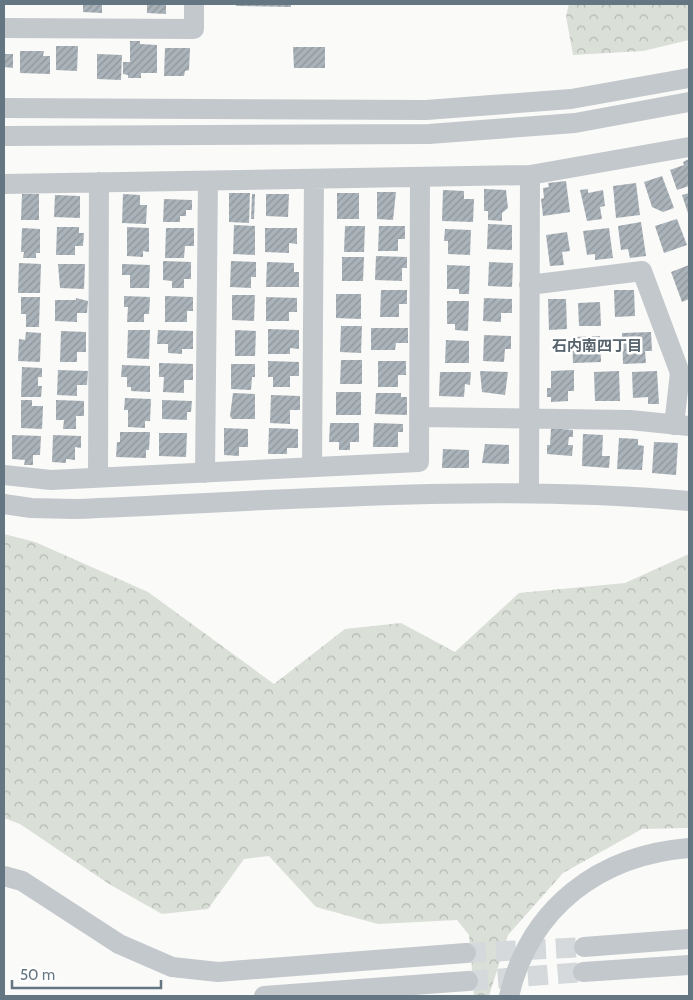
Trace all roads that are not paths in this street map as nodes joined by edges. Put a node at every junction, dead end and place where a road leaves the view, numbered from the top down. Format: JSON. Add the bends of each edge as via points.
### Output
{"nodes":[{"id":1,"x":194,"y":4,"type":"edge"},
{"id":2,"x":4,"y":28,"type":"edge"},
{"id":3,"x":689,"y":78,"type":"edge"},
{"id":4,"x":689,"y":102,"type":"edge"},
{"id":5,"x":4,"y":108,"type":"edge"},
{"id":6,"x":4,"y":136,"type":"edge"},
{"id":7,"x":689,"y":147,"type":"edge"},
{"id":8,"x":530,"y":174,"type":"junction"},
{"id":9,"x":420,"y":177,"type":"junction"},
{"id":10,"x":314,"y":178,"type":"junction"},
{"id":11,"x":208,"y":181,"type":"junction"},
{"id":12,"x":99,"y":182,"type":"junction"},
{"id":13,"x":4,"y":184,"type":"edge"},
{"id":14,"x":529,"y":285,"type":"junction"},
{"id":15,"x":419,"y":417,"type":"junction"},
{"id":16,"x":527,"y":418,"type":"junction"},
{"id":17,"x":682,"y":425,"type":"edge"},
{"id":18,"x":312,"y":467,"type":"junction"},
{"id":19,"x":205,"y":473,"type":"junction"},
{"id":20,"x":4,"y":475,"type":"edge"},
{"id":21,"x":98,"y":478,"type":"junction"},
{"id":22,"x":529,"y":493,"type":"junction"},
{"id":23,"x":689,"y":501,"type":"edge"},
{"id":24,"x":4,"y":504,"type":"edge"},
{"id":25,"x":689,"y":848,"type":"edge"},
{"id":26,"x":4,"y":876,"type":"edge"},
{"id":27,"x":689,"y":939,"type":"edge"},
{"id":28,"x":584,"y":947,"type":"tunnel mouth"},
{"id":29,"x":466,"y":953,"type":"tunnel mouth"},
{"id":30,"x":689,"y":965,"type":"edge"},
{"id":31,"x":583,"y":972,"type":"tunnel mouth"},
{"id":32,"x":468,"y":981,"type":"tunnel mouth"},
{"id":33,"x":264,"y":996,"type":"edge"},
{"id":34,"x":509,"y":996,"type":"edge"}],
"edges":[{"from":1,"to":2,"type":"street","via":[[194,29]]},
{"from":3,"to":5,"type":"street","via":[[571,99],[426,110]]},
{"from":4,"to":6,"type":"street","via":[[575,123],[429,134]]},
{"from":7,"to":8,"type":"street"},
{"from":8,"to":9,"type":"street"},
{"from":8,"to":14,"type":"street"},
{"from":9,"to":10,"type":"street"},
{"from":9,"to":15,"type":"street"},
{"from":10,"to":11,"type":"street"},
{"from":10,"to":18,"type":"street"},
{"from":11,"to":12,"type":"street"},
{"from":11,"to":19,"type":"street"},
{"from":12,"to":13,"type":"street"},
{"from":12,"to":21,"type":"street"},
{"from":14,"to":16,"type":"street"},
{"from":14,"to":17,"type":"street","via":[[642,271],[680,373]]},
{"from":15,"to":16,"type":"street"},
{"from":15,"to":18,"type":"street","via":[[419,462]]},
{"from":16,"to":17,"type":"street","via":[[630,420]]},
{"from":16,"to":22,"type":"street"},
{"from":18,"to":19,"type":"street"},
{"from":19,"to":21,"type":"street"},
{"from":20,"to":21,"type":"street","via":[[51,480]]},
{"from":22,"to":23,"type":"street"},
{"from":22,"to":24,"type":"street","via":[[426,494],[74,509]]},
{"from":25,"to":34,"type":"street","via":[[665,850],[631,859],[591,878],[571,893],[535,934],[522,956]]},
{"from":26,"to":29,"type":"street","via":[[22,881],[119,944],[172,966],[218,972]]},
{"from":27,"to":28,"type":"street"},
{"from":30,"to":31,"type":"street"},
{"from":32,"to":33,"type":"street"}]}
